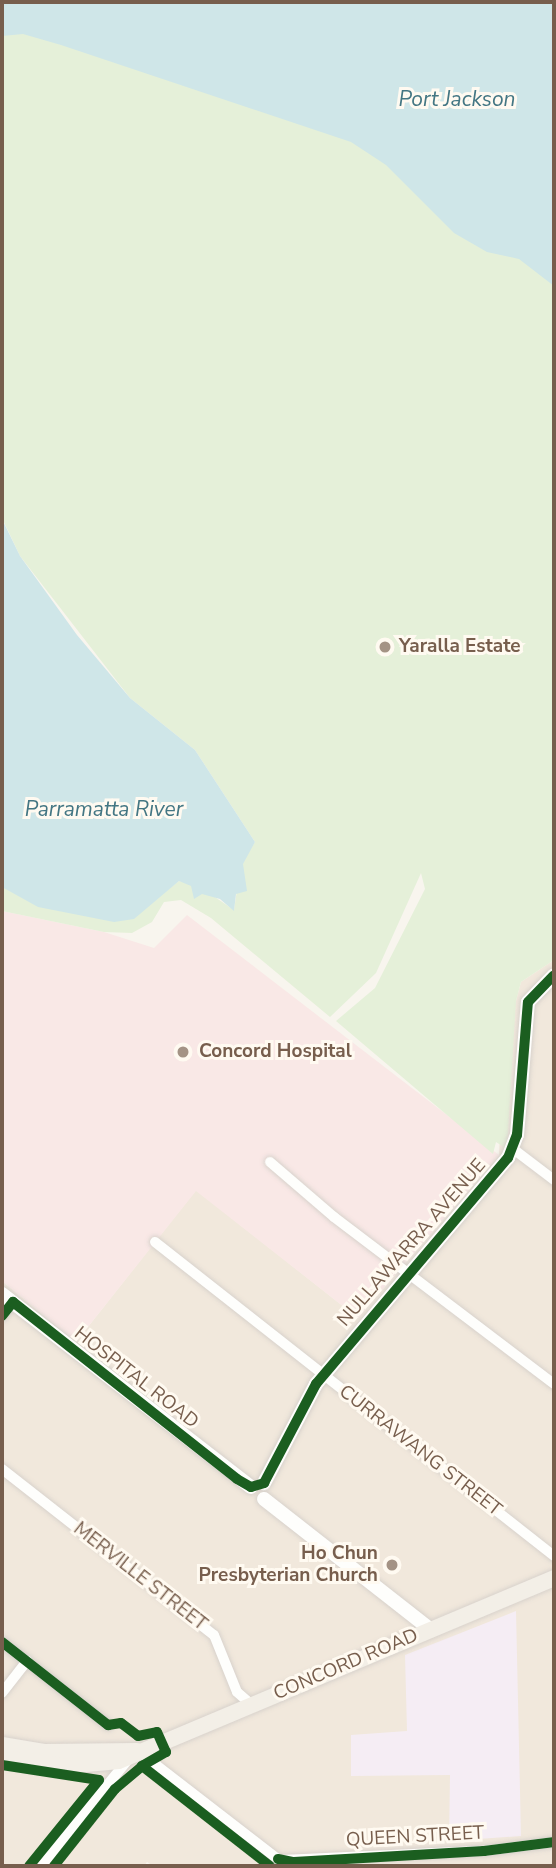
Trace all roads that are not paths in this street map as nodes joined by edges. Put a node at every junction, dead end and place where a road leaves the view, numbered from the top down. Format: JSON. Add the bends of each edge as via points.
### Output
{"nodes":[{"id":1,"x":554,"y":975,"type":"edge"},
{"id":2,"x":512,"y":1147,"type":"junction"},
{"id":3,"x":271,"y":1162,"type":"dead end"},
{"id":4,"x":554,"y":1180,"type":"edge"},
{"id":5,"x":155,"y":1242,"type":"dead end"},
{"id":6,"x":410,"y":1272,"type":"junction"},
{"id":7,"x":7,"y":1298,"type":"edge"},
{"id":8,"x":2,"y":1316,"type":"edge"},
{"id":9,"x":323,"y":1376,"type":"junction"},
{"id":10,"x":554,"y":1384,"type":"edge"},
{"id":11,"x":2,"y":1469,"type":"edge"},
{"id":12,"x":257,"y":1485,"type":"junction"},
{"id":13,"x":554,"y":1556,"type":"edge"},
{"id":14,"x":554,"y":1578,"type":"edge"},
{"id":15,"x":431,"y":1630,"type":"junction"},
{"id":16,"x":2,"y":1642,"type":"edge"},
{"id":17,"x":27,"y":1661,"type":"junction"},
{"id":18,"x":2,"y":1693,"type":"edge"},
{"id":19,"x":252,"y":1704,"type":"junction"},
{"id":20,"x":108,"y":1725,"type":"dead end"},
{"id":21,"x":2,"y":1745,"type":"edge"},
{"id":22,"x":137,"y":1751,"type":"junction"},
{"id":23,"x":2,"y":1758,"type":"edge"},
{"id":24,"x":90,"y":1766,"type":"junction"},
{"id":25,"x":103,"y":1789,"type":"junction"},
{"id":26,"x":554,"y":1842,"type":"edge"},
{"id":27,"x":278,"y":1859,"type":"junction"},
{"id":28,"x":41,"y":1866,"type":"edge"},
{"id":29,"x":288,"y":1866,"type":"edge"}],
"edges":[{"from":1,"to":2,"type":"main road","name":"NULLAWARRA AVENUE","via":[[528,1002],[517,1135]]},
{"from":2,"to":4,"type":"street"},
{"from":2,"to":6,"type":"main road","name":"NULLAWARRA AVENUE","via":[[498,1171]]},
{"from":3,"to":6,"type":"street"},
{"from":5,"to":9,"type":"street","name":"CURRAWANG STREET"},
{"from":6,"to":9,"type":"main road","name":"NULLAWARRA AVENUE"},
{"from":6,"to":10,"type":"street"},
{"from":7,"to":8,"type":"street"},
{"from":7,"to":12,"type":"main road","name":"HOSPITAL ROAD"},
{"from":9,"to":12,"type":"main road","name":"NULLAWARRA AVENUE"},
{"from":9,"to":13,"type":"street","name":"CURRAWANG STREET"},
{"from":11,"to":19,"type":"street","name":"MERVILLE STREET","via":[[214,1634],[237,1692]]},
{"from":12,"to":15,"type":"main road","via":[[268,1491],[264,1499]]},
{"from":14,"to":15,"type":"main road","name":"CONCORD ROAD"},
{"from":15,"to":19,"type":"main road","name":"CONCORD ROAD"},
{"from":16,"to":17,"type":"street"},
{"from":17,"to":18,"type":"street"},
{"from":17,"to":20,"type":"street"},
{"from":19,"to":22,"type":"main road","name":"CONCORD ROAD"},
{"from":21,"to":22,"type":"main road","name":"CONCORD ROAD","via":[[45,1752]]},
{"from":22,"to":24,"type":"main road","name":"CONCORD ROAD","via":[[119,1761]]},
{"from":22,"to":25,"type":"street"},
{"from":22,"to":27,"type":"street"},
{"from":23,"to":24,"type":"main road","name":"CONCORD ROAD"},
{"from":24,"to":25,"type":"street","via":[[102,1777]]},
{"from":25,"to":28,"type":"street"},
{"from":26,"to":27,"type":"street","name":"QUEEN STREET","via":[[470,1852],[294,1862]]},
{"from":27,"to":29,"type":"street"}]}
